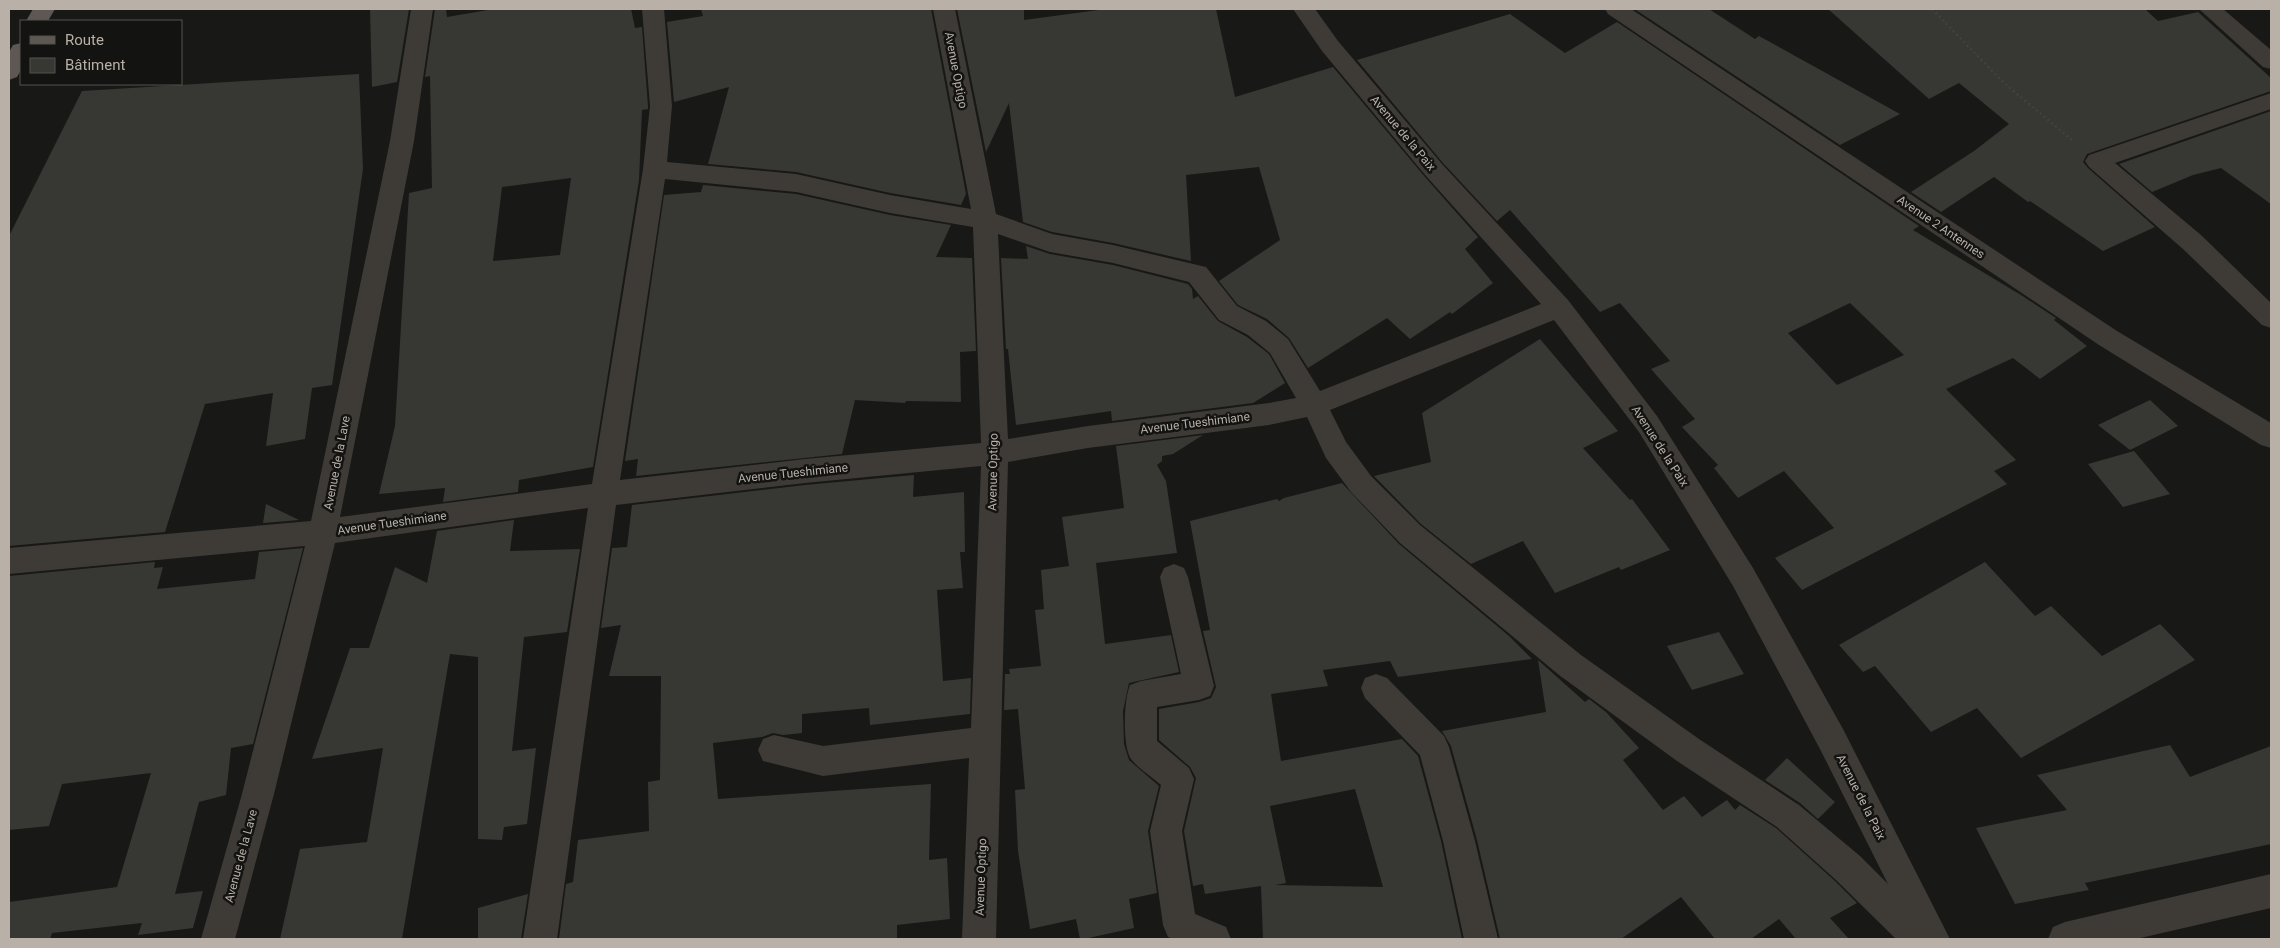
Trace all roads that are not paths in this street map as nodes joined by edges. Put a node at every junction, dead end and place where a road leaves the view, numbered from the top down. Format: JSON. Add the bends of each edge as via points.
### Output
{"nodes":[{"id":1,"x":44,"y":9,"type":"edge"},
{"id":2,"x":422,"y":9,"type":"edge"},
{"id":3,"x":653,"y":9,"type":"edge"},
{"id":4,"x":944,"y":9,"type":"edge"},
{"id":5,"x":1304,"y":9,"type":"edge"},
{"id":6,"x":1616,"y":9,"type":"edge"},
{"id":7,"x":2210,"y":9,"type":"edge"},
{"id":8,"x":38,"y":20,"type":"edge"},
{"id":9,"x":20,"y":52,"type":"edge"},
{"id":10,"x":2271,"y":62,"type":"edge"},
{"id":11,"x":9,"y":72,"type":"edge"},
{"id":12,"x":2271,"y":101,"type":"edge"},
{"id":13,"x":655,"y":169,"type":"junction"},
{"id":14,"x":985,"y":220,"type":"junction"},
{"id":15,"x":1560,"y":307,"type":"junction"},
{"id":16,"x":2271,"y":318,"type":"edge"},
{"id":17,"x":1314,"y":405,"type":"junction"},
{"id":18,"x":2271,"y":436,"type":"edge"},
{"id":19,"x":994,"y":453,"type":"junction"},
{"id":20,"x":604,"y":494,"type":"junction"},
{"id":21,"x":324,"y":532,"type":"junction"},
{"id":22,"x":9,"y":561,"type":"edge"},
{"id":23,"x":1174,"y":577,"type":"dead end"},
{"id":24,"x":1376,"y":688,"type":"dead end"},
{"id":25,"x":985,"y":741,"type":"junction"},
{"id":26,"x":774,"y":750,"type":"dead end"},
{"id":27,"x":2271,"y":890,"type":"edge"},
{"id":28,"x":218,"y":939,"type":"edge"},
{"id":29,"x":540,"y":939,"type":"edge"},
{"id":30,"x":979,"y":939,"type":"edge"},
{"id":31,"x":1214,"y":939,"type":"edge"},
{"id":32,"x":1481,"y":939,"type":"edge"},
{"id":33,"x":1920,"y":939,"type":"edge"},
{"id":34,"x":1933,"y":939,"type":"edge"},
{"id":35,"x":2065,"y":939,"type":"edge"}],
"edges":[{"from":1,"to":8,"type":"main road"},
{"from":2,"to":21,"type":"street","name":"Avenue de la Lave","via":[[402,141]]},
{"from":3,"to":13,"type":"street","via":[[661,106]]},
{"from":4,"to":14,"type":"street","name":"Avenue Optigo"},
{"from":5,"to":15,"type":"street","name":"Avenue de la Paix","via":[[1330,46],[1434,170]]},
{"from":6,"to":18,"type":"street","name":"Avenue 2 Antennes","via":[[2108,338]]},
{"from":7,"to":10,"type":"street"},
{"from":9,"to":11,"type":"main road"},
{"from":12,"to":16,"type":"street","via":[[2097,161],[2192,242]]},
{"from":13,"to":14,"type":"street","via":[[796,183],[890,204]]},
{"from":13,"to":20,"type":"street"},
{"from":14,"to":17,"type":"street","via":[[1050,243],[1197,274],[1228,312],[1258,328],[1279,346]]},
{"from":14,"to":19,"type":"street","name":"Avenue Optigo"},
{"from":15,"to":17,"type":"street","name":"Avenue Tueshimiane"},
{"from":15,"to":34,"type":"street","name":"Avenue de la Paix","via":[[1648,424],[1743,577],[1832,740]]},
{"from":17,"to":19,"type":"street","name":"Avenue Tueshimiane"},
{"from":17,"to":33,"type":"street","via":[[1336,450],[1361,484],[1410,534],[1570,665],[1688,750],[1788,816],[1848,868]]},
{"from":19,"to":20,"type":"street","name":"Avenue Tueshimiane"},
{"from":19,"to":25,"type":"street","name":"Avenue Optigo"},
{"from":20,"to":21,"type":"street","name":"Avenue Tueshimiane"},
{"from":20,"to":29,"type":"street"},
{"from":21,"to":22,"type":"street","name":"Avenue Tueshimiane"},
{"from":21,"to":28,"type":"street","name":"Avenue de la Lave"},
{"from":23,"to":31,"type":"street","via":[[1199,686],[1141,695],[1142,748],[1178,779],[1166,831],[1180,924]]},
{"from":24,"to":32,"type":"street","via":[[1433,747]]},
{"from":25,"to":26,"type":"street","via":[[823,760]]},
{"from":25,"to":30,"type":"street","name":"Avenue Optigo"},
{"from":27,"to":35,"type":"street"}]}
